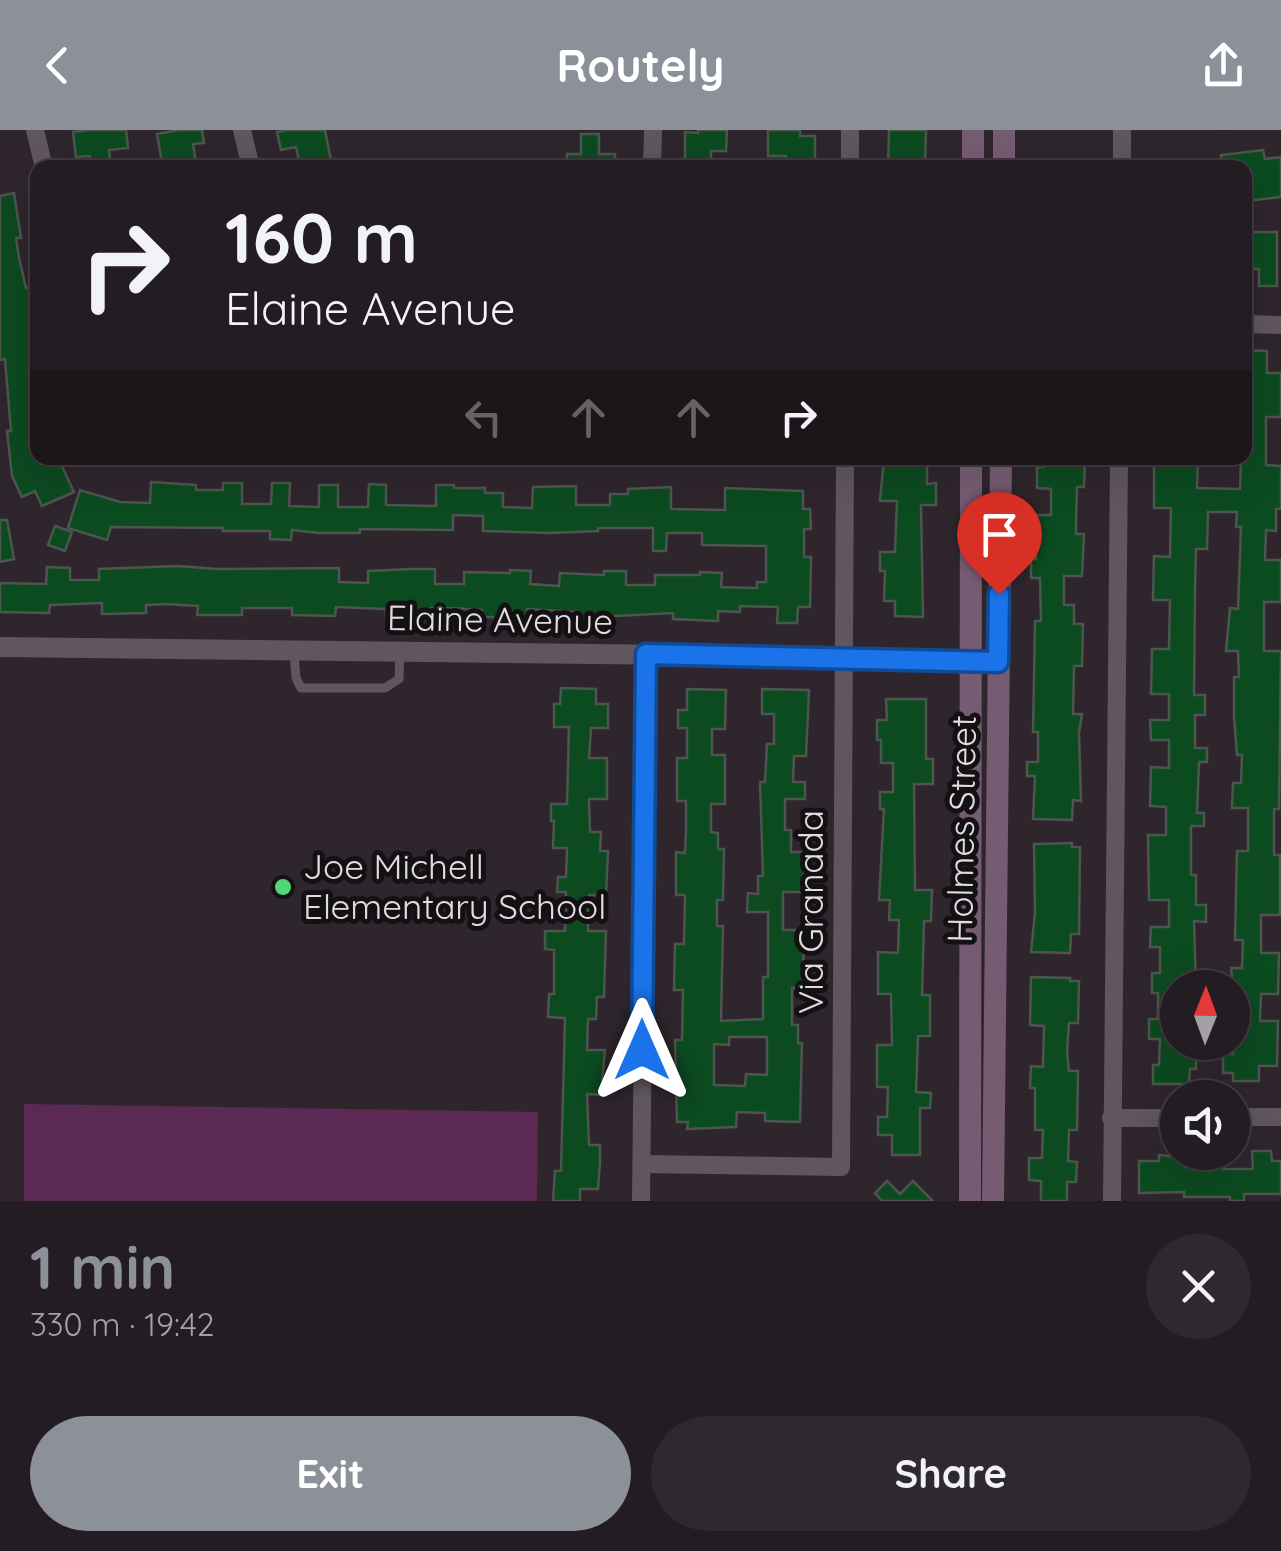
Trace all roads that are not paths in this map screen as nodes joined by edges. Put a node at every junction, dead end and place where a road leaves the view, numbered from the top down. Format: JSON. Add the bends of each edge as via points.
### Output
{"nodes":[{"id":1,"x":35,"y":130,"type":"edge"},
{"id":2,"x":242,"y":130,"type":"edge"},
{"id":3,"x":652,"y":130,"type":"edge"},
{"id":4,"x":850,"y":130,"type":"edge"},
{"id":5,"x":973,"y":130,"type":"edge"},
{"id":6,"x":1004,"y":130,"type":"edge"},
{"id":7,"x":1122,"y":130,"type":"edge"},
{"id":8,"x":42,"y":160,"type":"edge"},
{"id":9,"x":249,"y":160,"type":"edge"},
{"id":10,"x":652,"y":160,"type":"edge"},
{"id":11,"x":850,"y":160,"type":"edge"},
{"id":12,"x":973,"y":160,"type":"edge"},
{"id":13,"x":1004,"y":160,"type":"edge"},
{"id":14,"x":1122,"y":160,"type":"edge"},
{"id":15,"x":1252,"y":324,"type":"edge"},
{"id":16,"x":1281,"y":325,"type":"edge"},
{"id":17,"x":845,"y":465,"type":"edge"},
{"id":18,"x":971,"y":465,"type":"edge"},
{"id":19,"x":1000,"y":465,"type":"edge"},
{"id":20,"x":1119,"y":465,"type":"edge"},
{"id":21,"x":0,"y":647,"type":"edge"},
{"id":22,"x":294,"y":650,"type":"junction"},
{"id":23,"x":400,"y":652,"type":"junction"},
{"id":24,"x":646,"y":654,"type":"junction"},
{"id":25,"x":846,"y":657,"type":"junction"},
{"id":26,"x":970,"y":662,"type":"junction"},
{"id":27,"x":998,"y":662,"type":"junction"},
{"id":28,"x":1250,"y":1117,"type":"edge"},
{"id":29,"x":1281,"y":1117,"type":"edge"},
{"id":30,"x":1111,"y":1118,"type":"junction"},
{"id":31,"x":1160,"y":1118,"type":"edge"},
{"id":32,"x":642,"y":1164,"type":"junction"},
{"id":33,"x":641,"y":1201,"type":"edge"},
{"id":34,"x":970,"y":1201,"type":"edge"},
{"id":35,"x":993,"y":1201,"type":"edge"},
{"id":36,"x":1112,"y":1201,"type":"edge"}],
"edges":[{"from":1,"to":8,"type":"street"},
{"from":2,"to":9,"type":"street"},
{"from":3,"to":10,"type":"street"},
{"from":4,"to":11,"type":"street"},
{"from":5,"to":12,"type":"main road"},
{"from":6,"to":13,"type":"main road"},
{"from":7,"to":14,"type":"street"},
{"from":15,"to":16,"type":"street"},
{"from":17,"to":25,"type":"street","name":"Via Granada"},
{"from":18,"to":26,"type":"main road","name":"Holmes Street"},
{"from":19,"to":27,"type":"main road","name":"Holmes Street"},
{"from":20,"to":30,"type":"street"},
{"from":21,"to":22,"type":"street","name":"Elaine Avenue"},
{"from":22,"to":23,"type":"street","name":"Elaine Avenue"},
{"from":22,"to":23,"type":"lane","via":[[298,685],[308,689],[386,688],[399,679]]},
{"from":23,"to":24,"type":"street","name":"Elaine Avenue"},
{"from":24,"to":25,"type":"street","name":"Elaine Avenue"},
{"from":24,"to":32,"type":"street"},
{"from":25,"to":26,"type":"street","name":"Elaine Avenue"},
{"from":25,"to":32,"type":"street","name":"Via Granada","via":[[841,1167]]},
{"from":26,"to":27,"type":"street","name":"Elaine Avenue"},
{"from":26,"to":34,"type":"main road","name":"Holmes Street"},
{"from":27,"to":35,"type":"main road","name":"Holmes Street"},
{"from":28,"to":29,"type":"street"},
{"from":30,"to":31,"type":"street"},
{"from":30,"to":36,"type":"street"},
{"from":32,"to":33,"type":"street"}]}
